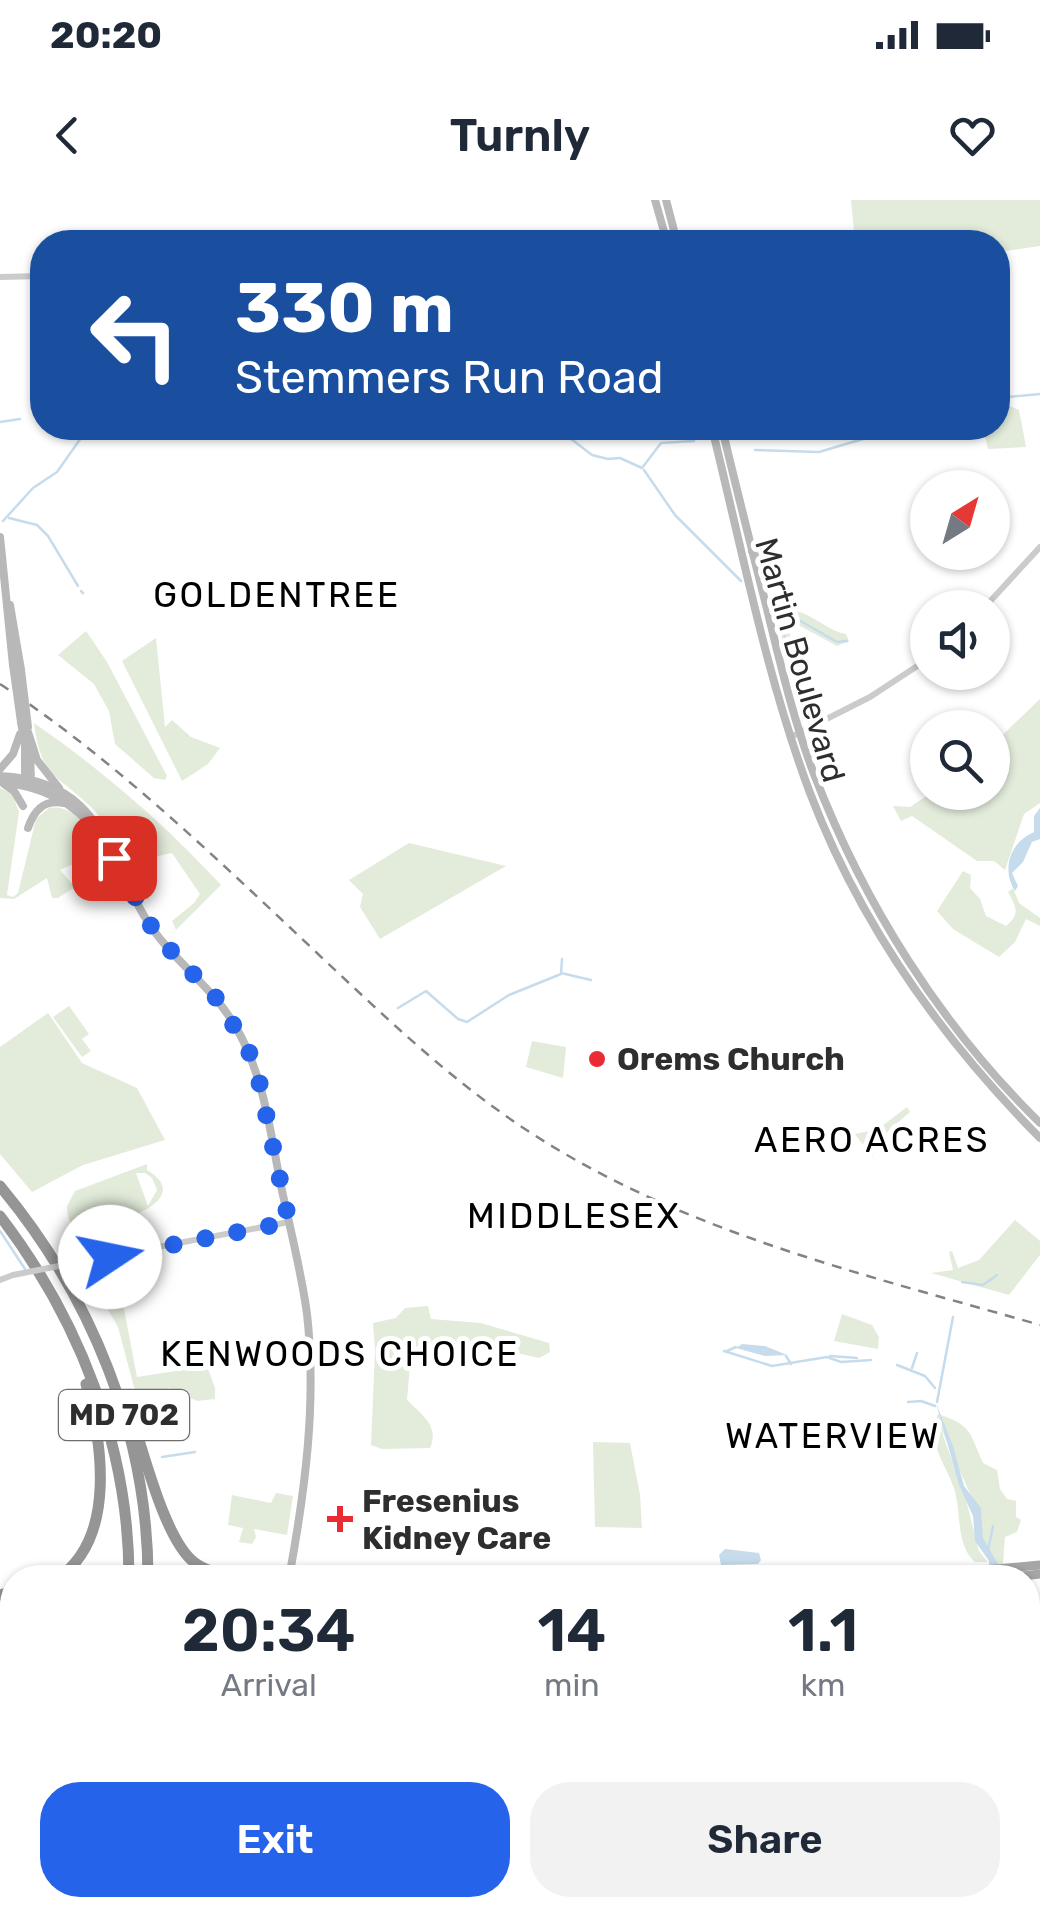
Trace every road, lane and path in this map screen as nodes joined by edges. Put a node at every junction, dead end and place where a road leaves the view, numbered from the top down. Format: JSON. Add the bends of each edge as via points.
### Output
{"nodes":[{"id":1,"x":655,"y":200,"type":"edge"},
{"id":2,"x":666,"y":200,"type":"edge"},
{"id":3,"x":664,"y":230,"type":"edge"},
{"id":4,"x":674,"y":230,"type":"edge"},
{"id":5,"x":30,"y":276,"type":"edge"},
{"id":6,"x":0,"y":277,"type":"edge"},
{"id":7,"x":715,"y":440,"type":"edge"},
{"id":8,"x":725,"y":440,"type":"edge"},
{"id":9,"x":0,"y":537,"type":"edge"},
{"id":10,"x":1040,"y":547,"type":"edge"},
{"id":11,"x":1001,"y":590,"type":"edge"},
{"id":12,"x":910,"y":671,"type":"edge"},
{"id":13,"x":24,"y":726,"type":"junction"},
{"id":14,"x":796,"y":735,"type":"junction"},
{"id":15,"x":0,"y":768,"type":"edge"},
{"id":16,"x":0,"y":780,"type":"edge"},
{"id":17,"x":28,"y":783,"type":"junction"},
{"id":18,"x":68,"y":800,"type":"junction"},
{"id":19,"x":24,"y":806,"type":"dead end"},
{"id":20,"x":28,"y":828,"type":"dead end"},
{"id":21,"x":1040,"y":1123,"type":"edge"},
{"id":22,"x":1040,"y":1138,"type":"edge"},
{"id":23,"x":0,"y":1186,"type":"edge"},
{"id":24,"x":0,"y":1216,"type":"edge"},
{"id":25,"x":289,"y":1222,"type":"junction"},
{"id":26,"x":60,"y":1269,"type":"junction"},
{"id":27,"x":41,"y":1274,"type":"junction"},
{"id":28,"x":0,"y":1280,"type":"edge"},
{"id":29,"x":72,"y":1565,"type":"edge"},
{"id":30,"x":127,"y":1565,"type":"edge"},
{"id":31,"x":149,"y":1565,"type":"edge"},
{"id":32,"x":199,"y":1565,"type":"edge"},
{"id":33,"x":291,"y":1565,"type":"edge"}],
"edges":[{"from":1,"to":3,"type":"main road"},
{"from":2,"to":4,"type":"main road"},
{"from":5,"to":6,"type":"street"},
{"from":7,"to":14,"type":"main road","name":"Martin Boulevard"},
{"from":8,"to":14,"type":"main road","name":"Martin Boulevard","via":[[752,551],[766,559],[758,576]]},
{"from":9,"to":13,"type":"main road","bridge":true},
{"from":10,"to":11,"type":"street"},
{"from":12,"to":14,"type":"street"},
{"from":13,"to":15,"type":"main road"},
{"from":13,"to":17,"type":"main road"},
{"from":13,"to":18,"type":"main road","via":[[41,766]]},
{"from":14,"to":21,"type":"main road","name":"Martin Boulevard","via":[[896,941],[963,1038]]},
{"from":14,"to":22,"type":"main road","name":"Martin Boulevard","via":[[835,850],[882,938],[932,1015]]},
{"from":16,"to":17,"type":"main road"},
{"from":16,"to":19,"type":"main road"},
{"from":17,"to":18,"type":"main road"},
{"from":18,"to":20,"type":"main road","via":[[43,805]]},
{"from":18,"to":25,"type":"main road","via":[[111,851],[156,935],[218,1000],[248,1049]]},
{"from":23,"to":26,"type":"highway","number":"MD 702"},
{"from":24,"to":27,"type":"highway","number":"MD 702"},
{"from":25,"to":28,"type":"street","bridge":true},
{"from":25,"to":33,"type":"main road","via":[[307,1317],[309,1401],[307,1477]]},
{"from":26,"to":31,"type":"highway","number":"MD 702","via":[[120,1402],[136,1462]]},
{"from":26,"to":32,"type":"highway","via":[[104,1346],[177,1544]]},
{"from":27,"to":29,"type":"highway","via":[[79,1358],[100,1451],[98,1498]]},
{"from":27,"to":30,"type":"highway","number":"MD 702","via":[[98,1396],[118,1470]]}]}
